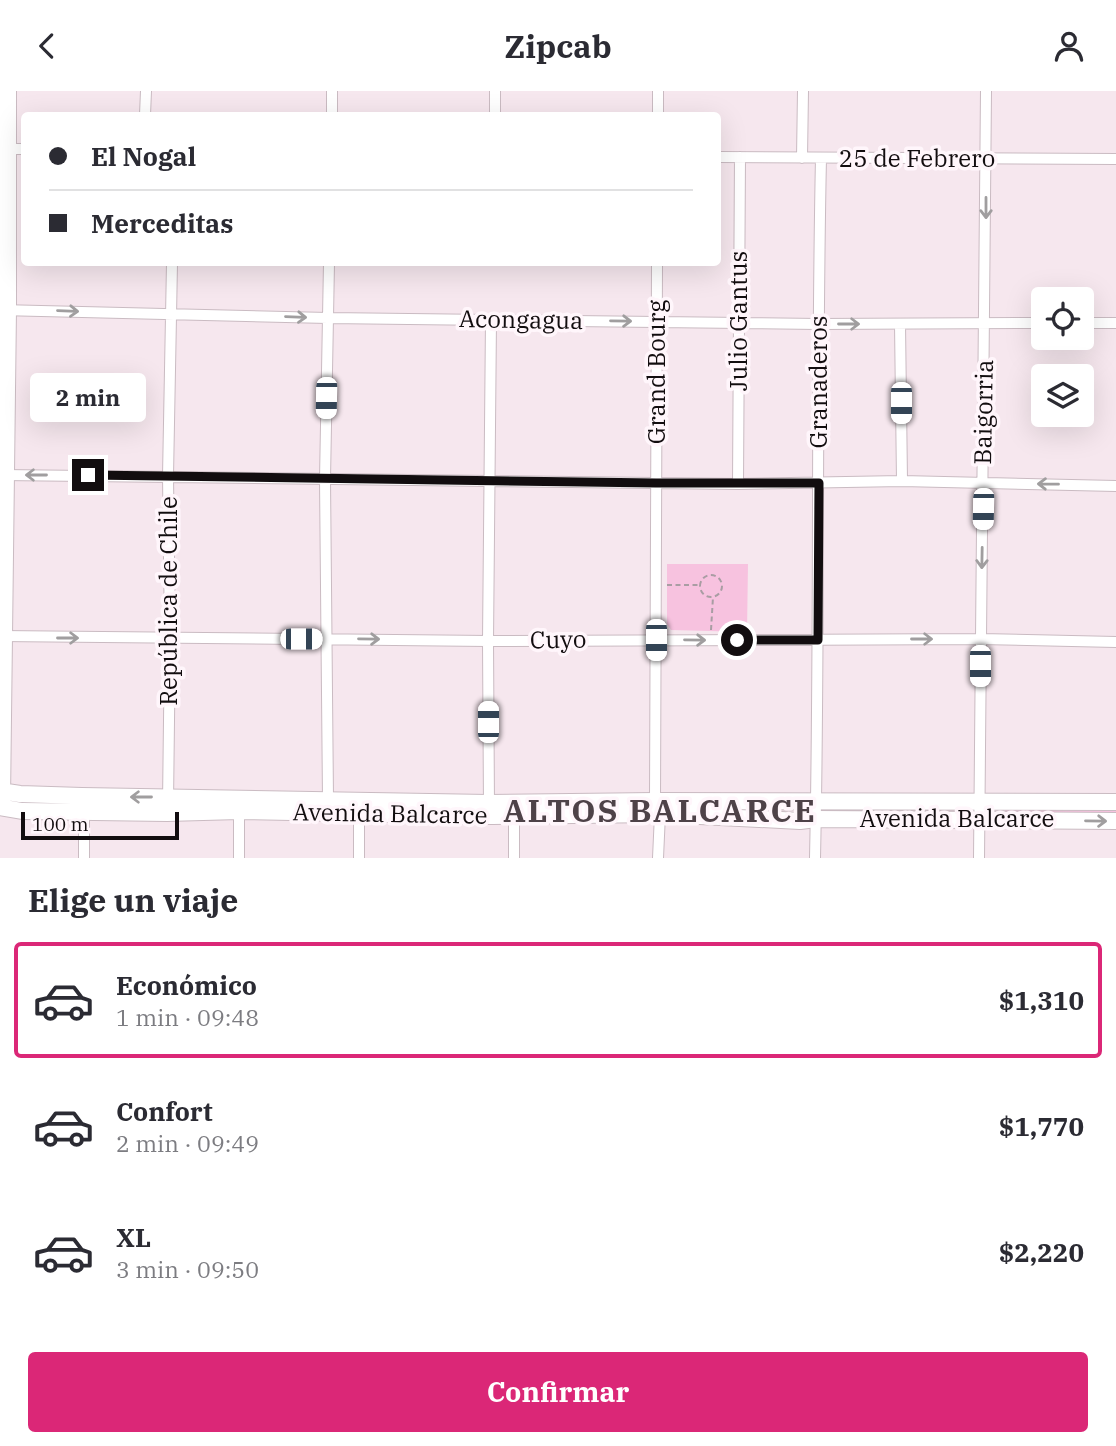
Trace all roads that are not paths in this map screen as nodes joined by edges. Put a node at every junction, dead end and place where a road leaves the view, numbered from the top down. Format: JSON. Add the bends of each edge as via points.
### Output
{"nodes":[{"id":1,"x":8,"y":91,"type":"edge"},
{"id":2,"x":146,"y":91,"type":"edge"},
{"id":3,"x":332,"y":91,"type":"edge"},
{"id":4,"x":495,"y":91,"type":"edge"},
{"id":5,"x":658,"y":91,"type":"edge"},
{"id":6,"x":803,"y":91,"type":"edge"},
{"id":7,"x":986,"y":91,"type":"edge"},
{"id":8,"x":145,"y":112,"type":"edge"},
{"id":9,"x":332,"y":112,"type":"edge"},
{"id":10,"x":495,"y":112,"type":"edge"},
{"id":11,"x":658,"y":112,"type":"edge"},
{"id":12,"x":11,"y":149,"type":"edge"},
{"id":13,"x":721,"y":157,"type":"edge"},
{"id":14,"x":740,"y":157,"type":"junction"},
{"id":15,"x":802,"y":158,"type":"junction"},
{"id":16,"x":821,"y":158,"type":"junction"},
{"id":17,"x":986,"y":159,"type":"junction"},
{"id":18,"x":1116,"y":159,"type":"edge"},
{"id":19,"x":172,"y":266,"type":"edge"},
{"id":20,"x":329,"y":266,"type":"edge"},
{"id":21,"x":657,"y":266,"type":"edge"},
{"id":22,"x":4,"y":309,"type":"edge"},
{"id":23,"x":172,"y":314,"type":"junction"},
{"id":24,"x":328,"y":318,"type":"junction"},
{"id":25,"x":491,"y":320,"type":"junction"},
{"id":26,"x":657,"y":321,"type":"junction"},
{"id":27,"x":739,"y":322,"type":"junction"},
{"id":28,"x":985,"y":323,"type":"junction"},
{"id":29,"x":1031,"y":323,"type":"edge"},
{"id":30,"x":1094,"y":323,"type":"edge"},
{"id":31,"x":1116,"y":323,"type":"edge"},
{"id":32,"x":818,"y":324,"type":"junction"},
{"id":33,"x":900,"y":324,"type":"junction"},
{"id":34,"x":3,"y":475,"type":"edge"},
{"id":35,"x":168,"y":476,"type":"junction"},
{"id":36,"x":325,"y":479,"type":"junction"},
{"id":37,"x":489,"y":480,"type":"junction"},
{"id":38,"x":902,"y":481,"type":"junction"},
{"id":39,"x":656,"y":483,"type":"junction"},
{"id":40,"x":819,"y":483,"type":"junction"},
{"id":41,"x":983,"y":483,"type":"junction"},
{"id":42,"x":738,"y":484,"type":"junction"},
{"id":43,"x":1116,"y":486,"type":"edge"},
{"id":44,"x":2,"y":637,"type":"edge"},
{"id":45,"x":170,"y":639,"type":"junction"},
{"id":46,"x":327,"y":639,"type":"junction"},
{"id":47,"x":980,"y":639,"type":"junction"},
{"id":48,"x":656,"y":640,"type":"junction"},
{"id":49,"x":818,"y":640,"type":"junction"},
{"id":50,"x":488,"y":641,"type":"junction"},
{"id":51,"x":1116,"y":642,"type":"edge"},
{"id":52,"x":1,"y":797,"type":"edge"},
{"id":53,"x":817,"y":801,"type":"junction"},
{"id":54,"x":981,"y":801,"type":"junction"},
{"id":55,"x":1116,"y":802,"type":"edge"},
{"id":56,"x":83,"y":803,"type":"junction"},
{"id":57,"x":239,"y":804,"type":"junction"},
{"id":58,"x":168,"y":805,"type":"junction"},
{"id":59,"x":330,"y":806,"type":"junction"},
{"id":60,"x":359,"y":807,"type":"junction"},
{"id":61,"x":657,"y":807,"type":"junction"},
{"id":62,"x":490,"y":810,"type":"junction"},
{"id":63,"x":514,"y":816,"type":"junction"},
{"id":64,"x":816,"y":819,"type":"junction"},
{"id":65,"x":980,"y":819,"type":"junction"},
{"id":66,"x":1116,"y":821,"type":"edge"},
{"id":67,"x":84,"y":858,"type":"edge"},
{"id":68,"x":239,"y":858,"type":"edge"},
{"id":69,"x":359,"y":858,"type":"edge"},
{"id":70,"x":514,"y":858,"type":"edge"},
{"id":71,"x":658,"y":858,"type":"edge"},
{"id":72,"x":815,"y":858,"type":"edge"},
{"id":73,"x":979,"y":858,"type":"edge"}],
"edges":[{"from":1,"to":12,"type":"main road"},
{"from":2,"to":8,"type":"street"},
{"from":3,"to":9,"type":"street"},
{"from":4,"to":10,"type":"street"},
{"from":5,"to":11,"type":"street"},
{"from":6,"to":15,"type":"street"},
{"from":7,"to":17,"type":"street","name":"Baigorria"},
{"from":12,"to":22,"type":"main road"},
{"from":13,"to":14,"type":"street","name":"25 de Febrero"},
{"from":14,"to":15,"type":"street","name":"25 de Febrero"},
{"from":14,"to":27,"type":"street","name":"Julio Gantus"},
{"from":15,"to":16,"type":"street","name":"25 de Febrero"},
{"from":16,"to":17,"type":"street","name":"25 de Febrero"},
{"from":16,"to":32,"type":"street","name":"Granaderos"},
{"from":17,"to":18,"type":"street","name":"25 de Febrero"},
{"from":17,"to":28,"type":"street","name":"Baigorria","one_way":true},
{"from":19,"to":23,"type":"street","name":"República de Chile"},
{"from":20,"to":24,"type":"street"},
{"from":21,"to":26,"type":"street","name":"Grand Bourg"},
{"from":22,"to":23,"type":"street","name":"Acongagua","one_way":true},
{"from":22,"to":34,"type":"main road"},
{"from":23,"to":24,"type":"street","name":"Acongagua","one_way":true},
{"from":23,"to":35,"type":"street","name":"República de Chile"},
{"from":24,"to":25,"type":"street","name":"Acongagua"},
{"from":24,"to":36,"type":"street"},
{"from":25,"to":26,"type":"street","name":"Acongagua","one_way":true},
{"from":25,"to":37,"type":"street"},
{"from":26,"to":27,"type":"street","name":"Acongagua"},
{"from":26,"to":39,"type":"street","name":"Grand Bourg"},
{"from":27,"to":32,"type":"street","name":"Acongagua"},
{"from":27,"to":42,"type":"street","name":"Julio Gantus"},
{"from":28,"to":29,"type":"street","name":"Acongagua"},
{"from":28,"to":33,"type":"street","name":"Acongagua"},
{"from":28,"to":41,"type":"street","name":"Baigorria"},
{"from":30,"to":31,"type":"street"},
{"from":32,"to":33,"type":"street","name":"Acongagua","one_way":true},
{"from":32,"to":40,"type":"street","name":"Granaderos"},
{"from":33,"to":38,"type":"street"},
{"from":35,"to":34,"type":"street","one_way":true},
{"from":34,"to":44,"type":"main road"},
{"from":35,"to":36,"type":"street"},
{"from":35,"to":45,"type":"street","name":"República de Chile"},
{"from":36,"to":37,"type":"street"},
{"from":36,"to":46,"type":"street"},
{"from":37,"to":39,"type":"street"},
{"from":37,"to":50,"type":"street"},
{"from":38,"to":40,"type":"street"},
{"from":38,"to":41,"type":"street"},
{"from":39,"to":42,"type":"street"},
{"from":39,"to":48,"type":"street","name":"Grand Bourg"},
{"from":40,"to":42,"type":"street"},
{"from":40,"to":49,"type":"street","name":"Granaderos"},
{"from":43,"to":41,"type":"street","one_way":true},
{"from":41,"to":47,"type":"street","name":"Baigorria","one_way":true},
{"from":44,"to":45,"type":"street","name":"Cuyo","one_way":true},
{"from":44,"to":52,"type":"main road"},
{"from":45,"to":46,"type":"street","name":"Cuyo"},
{"from":45,"to":58,"type":"street","name":"República de Chile"},
{"from":46,"to":50,"type":"street","name":"Cuyo","one_way":true},
{"from":46,"to":59,"type":"street"},
{"from":49,"to":47,"type":"street","name":"Cuyo","one_way":true},
{"from":47,"to":51,"type":"street","name":"Cuyo"},
{"from":47,"to":54,"type":"street","name":"Baigorria"},
{"from":48,"to":49,"type":"street","name":"Cuyo","one_way":true},
{"from":48,"to":50,"type":"street","name":"Cuyo"},
{"from":48,"to":61,"type":"street","name":"Grand Bourg"},
{"from":49,"to":53,"type":"street","name":"Granaderos"},
{"from":50,"to":62,"type":"street"},
{"from":52,"to":56,"type":"main road","name":"Avenida Balcarce","via":[[22,811]]},
{"from":53,"to":54,"type":"main road","name":"Avenida Balcarce"},
{"from":53,"to":61,"type":"main road","name":"Avenida Balcarce"},
{"from":53,"to":64,"type":"street","name":"Granaderos"},
{"from":54,"to":55,"type":"main road","name":"Avenida Balcarce"},
{"from":54,"to":65,"type":"street","name":"Baigorria"},
{"from":56,"to":58,"type":"main road","name":"Avenida Balcarce"},
{"from":56,"to":67,"type":"street"},
{"from":57,"to":58,"type":"main road","name":"Avenida Balcarce"},
{"from":57,"to":59,"type":"main road","name":"Avenida Balcarce"},
{"from":57,"to":68,"type":"street"},
{"from":59,"to":60,"type":"main road","name":"Avenida Balcarce"},
{"from":60,"to":62,"type":"main road","name":"Avenida Balcarce"},
{"from":60,"to":69,"type":"street"},
{"from":61,"to":62,"type":"main road","name":"Avenida Balcarce"},
{"from":61,"to":63,"type":"main road","name":"Avenida Balcarce"},
{"from":61,"to":64,"type":"main road","name":"Avenida Balcarce"},
{"from":61,"to":71,"type":"street","name":"Grand Bourg"},
{"from":62,"to":63,"type":"main road","name":"Avenida Balcarce"},
{"from":63,"to":70,"type":"street"},
{"from":64,"to":65,"type":"main road","name":"Avenida Balcarce"},
{"from":64,"to":72,"type":"street","name":"Granaderos"},
{"from":65,"to":66,"type":"main road","name":"Avenida Balcarce","one_way":true},
{"from":65,"to":73,"type":"street","name":"Baigorria"}]}
